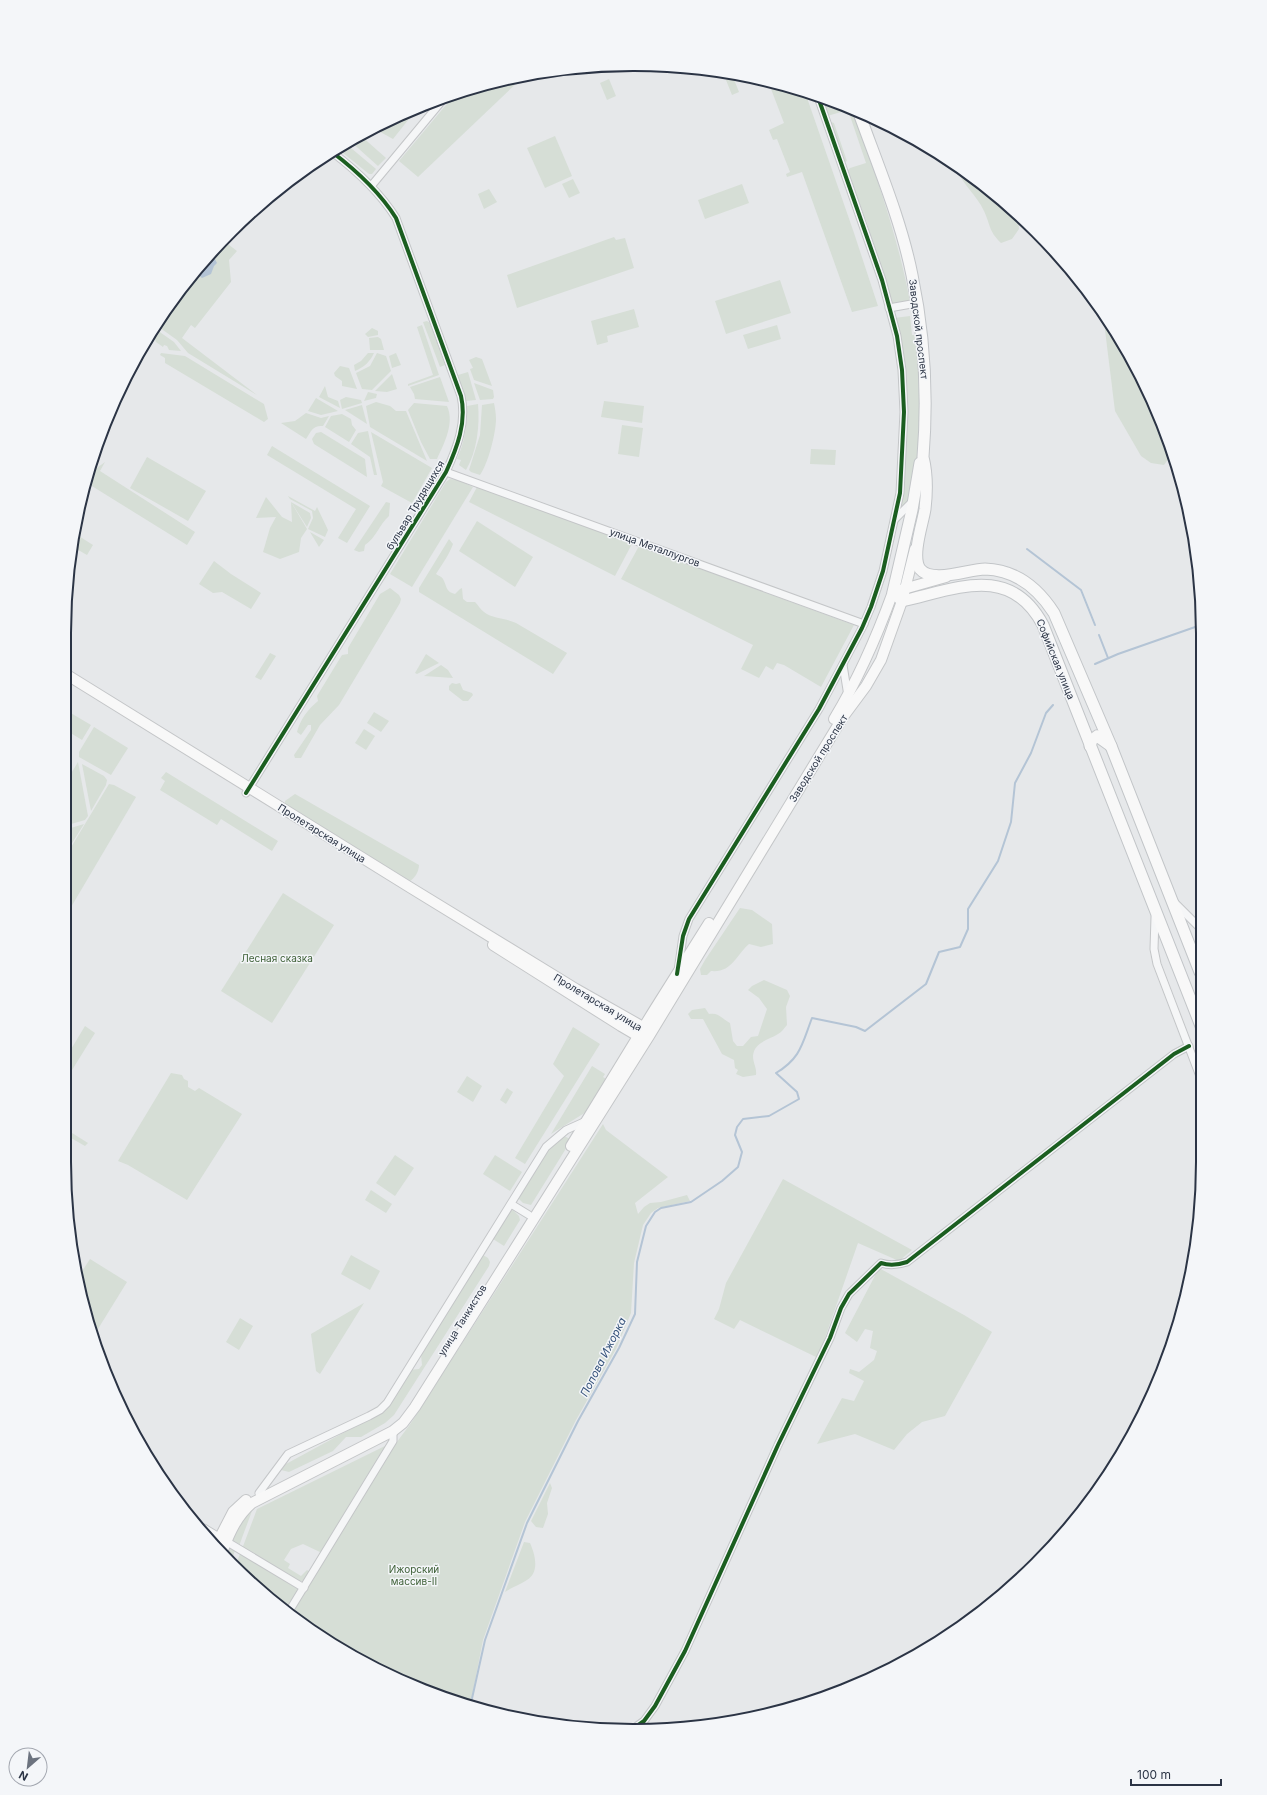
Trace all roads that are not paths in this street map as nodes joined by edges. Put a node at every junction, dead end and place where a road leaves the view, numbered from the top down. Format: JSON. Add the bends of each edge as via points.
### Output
{"nodes":[{"id":1,"x":820,"y":103,"type":"edge"},
{"id":2,"x":437,"y":107,"type":"edge"},
{"id":3,"x":862,"y":120,"type":"edge"},
{"id":4,"x":337,"y":156,"type":"edge"},
{"id":5,"x":372,"y":185,"type":"junction"},
{"id":6,"x":917,"y":303,"type":"junction"},
{"id":7,"x":889,"y":308,"type":"junction"},
{"id":8,"x":923,"y":457,"type":"junction"},
{"id":9,"x":446,"y":472,"type":"junction"},
{"id":10,"x":914,"y":498,"type":"junction"},
{"id":11,"x":895,"y":519,"type":"junction"},
{"id":12,"x":918,"y":540,"type":"junction"},
{"id":13,"x":952,"y":575,"type":"junction"},
{"id":14,"x":905,"y":588,"type":"junction"},
{"id":15,"x":892,"y":592,"type":"junction"},
{"id":16,"x":902,"y":601,"type":"junction"},
{"id":17,"x":864,"y":624,"type":"junction"},
{"id":18,"x":843,"y":665,"type":"junction"},
{"id":19,"x":71,"y":677,"type":"edge"},
{"id":20,"x":71,"y":685,"type":"edge"},
{"id":21,"x":848,"y":696,"type":"junction"},
{"id":22,"x":1090,"y":746,"type":"junction"},
{"id":23,"x":1111,"y":746,"type":"junction"},
{"id":24,"x":248,"y":790,"type":"junction"},
{"id":25,"x":771,"y":828,"type":"junction"},
{"id":26,"x":1171,"y":898,"type":"junction"},
{"id":27,"x":1154,"y":910,"type":"junction"},
{"id":28,"x":1196,"y":924,"type":"edge"},
{"id":29,"x":1196,"y":962,"type":"edge"},
{"id":30,"x":677,"y":974,"type":"junction"},
{"id":31,"x":1196,"y":1014,"type":"edge"},
{"id":32,"x":643,"y":1033,"type":"junction"},
{"id":33,"x":1189,"y":1046,"type":"junction"},
{"id":34,"x":1196,"y":1065,"type":"edge"},
{"id":35,"x":586,"y":1120,"type":"junction"},
{"id":36,"x":511,"y":1204,"type":"junction"},
{"id":37,"x":531,"y":1216,"type":"junction"},
{"id":38,"x":393,"y":1431,"type":"junction"},
{"id":39,"x":259,"y":1492,"type":"junction"},
{"id":40,"x":222,"y":1543,"type":"edge"},
{"id":41,"x":304,"y":1588,"type":"junction"},
{"id":42,"x":291,"y":1608,"type":"edge"},
{"id":43,"x":640,"y":1724,"type":"edge"}],
"edges":[{"from":1,"to":7,"type":"street","via":[[858,208]]},
{"from":2,"to":5,"type":"street"},
{"from":3,"to":6,"type":"main road","name":"Заводской проспект","via":[[902,236]]},
{"from":4,"to":5,"type":"street","name":"бульвар Трудящихся"},
{"from":5,"to":9,"type":"street","name":"бульвар Трудящихся","via":[[396,218],[461,396],[461,431],[456,451]]},
{"from":6,"to":7,"type":"street"},
{"from":6,"to":8,"type":"main road","name":"Заводской проспект","via":[[926,383]]},
{"from":7,"to":11,"type":"street","via":[[900,352],[904,412],[900,493]]},
{"from":8,"to":10,"type":"main road","name":"Заводской проспект"},
{"from":8,"to":12,"type":"main road","name":"Заводской проспект","via":[[926,497]]},
{"from":9,"to":17,"type":"street","name":"улица Металлургов"},
{"from":9,"to":24,"type":"street","name":"бульвар Трудящихся"},
{"from":10,"to":11,"type":"street"},
{"from":10,"to":15,"type":"main road","name":"Заводской проспект"},
{"from":11,"to":17,"type":"street","via":[[883,571]]},
{"from":12,"to":13,"type":"main road","via":[[917,559],[922,570],[932,575]]},
{"from":12,"to":14,"type":"main road","name":"Заводской проспект"},
{"from":13,"to":14,"type":"main road","name":"Софийская улица"},
{"from":13,"to":23,"type":"main road","name":"Софийская улица","via":[[975,570],[996,570],[1026,582],[1046,599]]},
{"from":14,"to":15,"type":"main road","name":"Софийская улица"},
{"from":14,"to":16,"type":"main road","name":"Заводской проспект"},
{"from":15,"to":16,"type":"main road"},
{"from":15,"to":21,"type":"main road","name":"Заводской проспект","via":[[873,645]]},
{"from":16,"to":22,"type":"main road","name":"Софийская улица","via":[[984,584],[1004,588],[1024,599],[1031,605],[1043,625]]},
{"from":16,"to":25,"type":"main road","name":"Заводской проспект","via":[[881,660],[866,686]]},
{"from":17,"to":18,"type":"street"},
{"from":18,"to":21,"type":"street"},
{"from":18,"to":30,"type":"street","via":[[819,709],[689,920],[683,936]]},
{"from":19,"to":24,"type":"main road","name":"Пролетарская улица"},
{"from":20,"to":24,"type":"main road","name":"Пролетарская улица"},
{"from":21,"to":25,"type":"main road","name":"Заводской проспект"},
{"from":22,"to":23,"type":"main road","via":[[1097,736]]},
{"from":22,"to":27,"type":"main road","name":"Софийская улица"},
{"from":23,"to":26,"type":"main road","name":"Софийская улица"},
{"from":24,"to":32,"type":"main road","name":"Пролетарская улица","via":[[576,988]]},
{"from":25,"to":30,"type":"main road","name":"Заводской проспект"},
{"from":25,"to":32,"type":"main road","name":"Заводской проспект"},
{"from":26,"to":28,"type":"street"},
{"from":26,"to":29,"type":"main road","name":"Софийская улица"},
{"from":27,"to":31,"type":"main road","name":"Софийская улица"},
{"from":27,"to":33,"type":"street","via":[[1154,949],[1157,964]]},
{"from":30,"to":32,"type":"main road","name":"Заводской проспект"},
{"from":32,"to":35,"type":"main road","name":"улица Танкистов"},
{"from":32,"to":37,"type":"main road","name":"улица Танкистов"},
{"from":33,"to":34,"type":"street"},
{"from":33,"to":43,"type":"street","via":[[1174,1054],[907,1262],[898,1265],[881,1263],[849,1294],[685,1651],[655,1706]]},
{"from":35,"to":36,"type":"street","via":[[566,1130],[546,1147]]},
{"from":35,"to":37,"type":"main road","name":"улица Танкистов"},
{"from":36,"to":37,"type":"street"},
{"from":36,"to":39,"type":"street","via":[[387,1403],[374,1413],[288,1454]]},
{"from":37,"to":38,"type":"main road","name":"улица Танкистов","via":[[515,1253],[415,1407]]},
{"from":37,"to":39,"type":"main road","name":"улица Танкистов","via":[[400,1418],[379,1432]]},
{"from":38,"to":40,"type":"main road","name":"улица Танкистов","via":[[252,1503],[242,1512]]},
{"from":38,"to":41,"type":"street","via":[[393,1441]]},
{"from":39,"to":40,"type":"main road","name":"улица Танкистов","via":[[237,1507],[229,1519]]},
{"from":40,"to":41,"type":"street"},
{"from":41,"to":42,"type":"street"}]}
